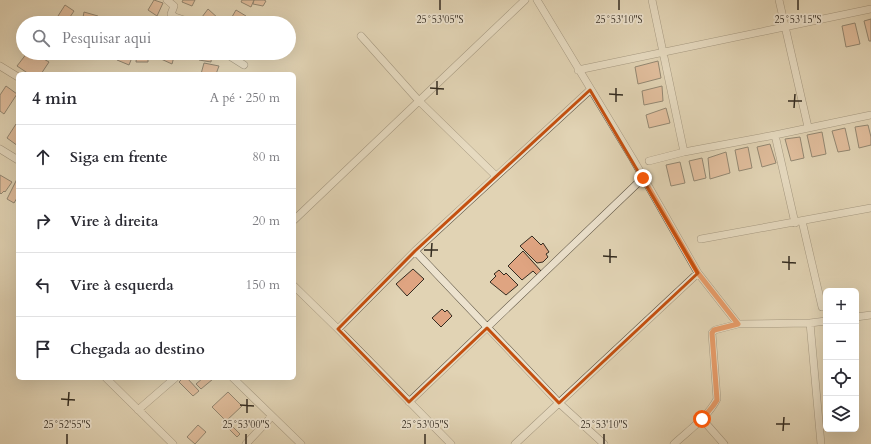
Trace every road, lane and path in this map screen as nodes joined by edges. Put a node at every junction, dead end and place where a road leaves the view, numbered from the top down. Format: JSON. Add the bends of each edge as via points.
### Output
{"nodes":[{"id":1,"x":167,"y":0,"type":"edge"},
{"id":2,"x":525,"y":0,"type":"edge"},
{"id":3,"x":537,"y":0,"type":"edge"},
{"id":4,"x":652,"y":0,"type":"edge"},
{"id":5,"x":779,"y":0,"type":"edge"},
{"id":6,"x":871,"y":9,"type":"edge"},
{"id":7,"x":174,"y":16,"type":"edge"},
{"id":8,"x":785,"y":27,"type":"junction"},
{"id":9,"x":361,"y":36,"type":"dead end"},
{"id":10,"x":663,"y":53,"type":"junction"},
{"id":11,"x":236,"y":60,"type":"edge"},
{"id":12,"x":244,"y":65,"type":"dead end"},
{"id":13,"x":0,"y":66,"type":"edge"},
{"id":14,"x":578,"y":70,"type":"junction"},
{"id":15,"x":16,"y":76,"type":"edge"},
{"id":16,"x":590,"y":90,"type":"junction"},
{"id":17,"x":419,"y":100,"type":"junction"},
{"id":18,"x":871,"y":115,"type":"edge"},
{"id":19,"x":808,"y":127,"type":"junction"},
{"id":20,"x":775,"y":135,"type":"junction"},
{"id":21,"x":0,"y":149,"type":"edge"},
{"id":22,"x":684,"y":152,"type":"junction"},
{"id":23,"x":16,"y":159,"type":"edge"},
{"id":24,"x":649,"y":160,"type":"dead end"},
{"id":25,"x":496,"y":176,"type":"junction"},
{"id":26,"x":643,"y":178,"type":"junction"},
{"id":27,"x":871,"y":208,"type":"edge"},
{"id":28,"x":296,"y":218,"type":"edge"},
{"id":29,"x":799,"y":222,"type":"junction"},
{"id":30,"x":702,"y":240,"type":"dead end"},
{"id":31,"x":415,"y":251,"type":"junction"},
{"id":32,"x":698,"y":273,"type":"junction"},
{"id":33,"x":296,"y":288,"type":"edge"},
{"id":34,"x":822,"y":306,"type":"dead end"},
{"id":35,"x":871,"y":315,"type":"edge"},
{"id":36,"x":859,"y":317,"type":"edge"},
{"id":37,"x":823,"y":321,"type":"edge"},
{"id":38,"x":810,"y":323,"type":"junction"},
{"id":39,"x":738,"y":324,"type":"junction"},
{"id":40,"x":338,"y":328,"type":"junction"},
{"id":41,"x":487,"y":328,"type":"junction"},
{"id":42,"x":108,"y":380,"type":"edge"},
{"id":43,"x":173,"y":380,"type":"edge"},
{"id":44,"x":235,"y":380,"type":"edge"},
{"id":45,"x":409,"y":402,"type":"junction"},
{"id":46,"x":559,"y":403,"type":"junction"},
{"id":47,"x":138,"y":410,"type":"junction"},
{"id":48,"x":272,"y":416,"type":"junction"},
{"id":49,"x":702,"y":419,"type":"junction"},
{"id":50,"x":173,"y":444,"type":"edge"},
{"id":51,"x":246,"y":444,"type":"edge"},
{"id":52,"x":301,"y":444,"type":"edge"},
{"id":53,"x":451,"y":444,"type":"edge"},
{"id":54,"x":516,"y":444,"type":"edge"},
{"id":55,"x":604,"y":444,"type":"edge"},
{"id":56,"x":674,"y":444,"type":"edge"},
{"id":57,"x":724,"y":444,"type":"edge"},
{"id":58,"x":821,"y":444,"type":"edge"}],
"edges":[{"from":1,"to":7,"type":"street","via":[[174,6],[171,14]]},
{"from":2,"to":17,"type":"street"},
{"from":3,"to":14,"type":"street"},
{"from":4,"to":10,"type":"street"},
{"from":5,"to":8,"type":"street"},
{"from":6,"to":8,"type":"street"},
{"from":8,"to":10,"type":"street"},
{"from":8,"to":19,"type":"street"},
{"from":9,"to":17,"type":"street"},
{"from":10,"to":14,"type":"street"},
{"from":10,"to":22,"type":"street"},
{"from":11,"to":12,"type":"street"},
{"from":13,"to":15,"type":"street"},
{"from":14,"to":16,"type":"street"},
{"from":16,"to":25,"type":"street"},
{"from":16,"to":26,"type":"street"},
{"from":17,"to":25,"type":"street"},
{"from":17,"to":28,"type":"street"},
{"from":18,"to":19,"type":"street"},
{"from":19,"to":20,"type":"street"},
{"from":20,"to":22,"type":"street"},
{"from":20,"to":29,"type":"street"},
{"from":21,"to":23,"type":"street"},
{"from":22,"to":24,"type":"street"},
{"from":25,"to":31,"type":"street"},
{"from":26,"to":32,"type":"street"},
{"from":26,"to":41,"type":"street"},
{"from":27,"to":29,"type":"street"},
{"from":29,"to":30,"type":"street"},
{"from":29,"to":34,"type":"street"},
{"from":31,"to":40,"type":"street"},
{"from":31,"to":41,"type":"street"},
{"from":32,"to":39,"type":"street"},
{"from":32,"to":46,"type":"street"},
{"from":33,"to":40,"type":"street"},
{"from":35,"to":36,"type":"street"},
{"from":37,"to":38,"type":"street"},
{"from":38,"to":39,"type":"street"},
{"from":38,"to":58,"type":"street"},
{"from":39,"to":49,"type":"street","via":[[714,330],[712,333],[717,400]]},
{"from":40,"to":45,"type":"street"},
{"from":41,"to":45,"type":"street"},
{"from":41,"to":46,"type":"street"},
{"from":42,"to":47,"type":"street"},
{"from":43,"to":47,"type":"street"},
{"from":44,"to":48,"type":"street"},
{"from":45,"to":53,"type":"street"},
{"from":46,"to":54,"type":"street"},
{"from":46,"to":55,"type":"street"},
{"from":47,"to":50,"type":"street"},
{"from":48,"to":51,"type":"street"},
{"from":48,"to":52,"type":"street"},
{"from":49,"to":56,"type":"street"},
{"from":49,"to":57,"type":"street"}]}
